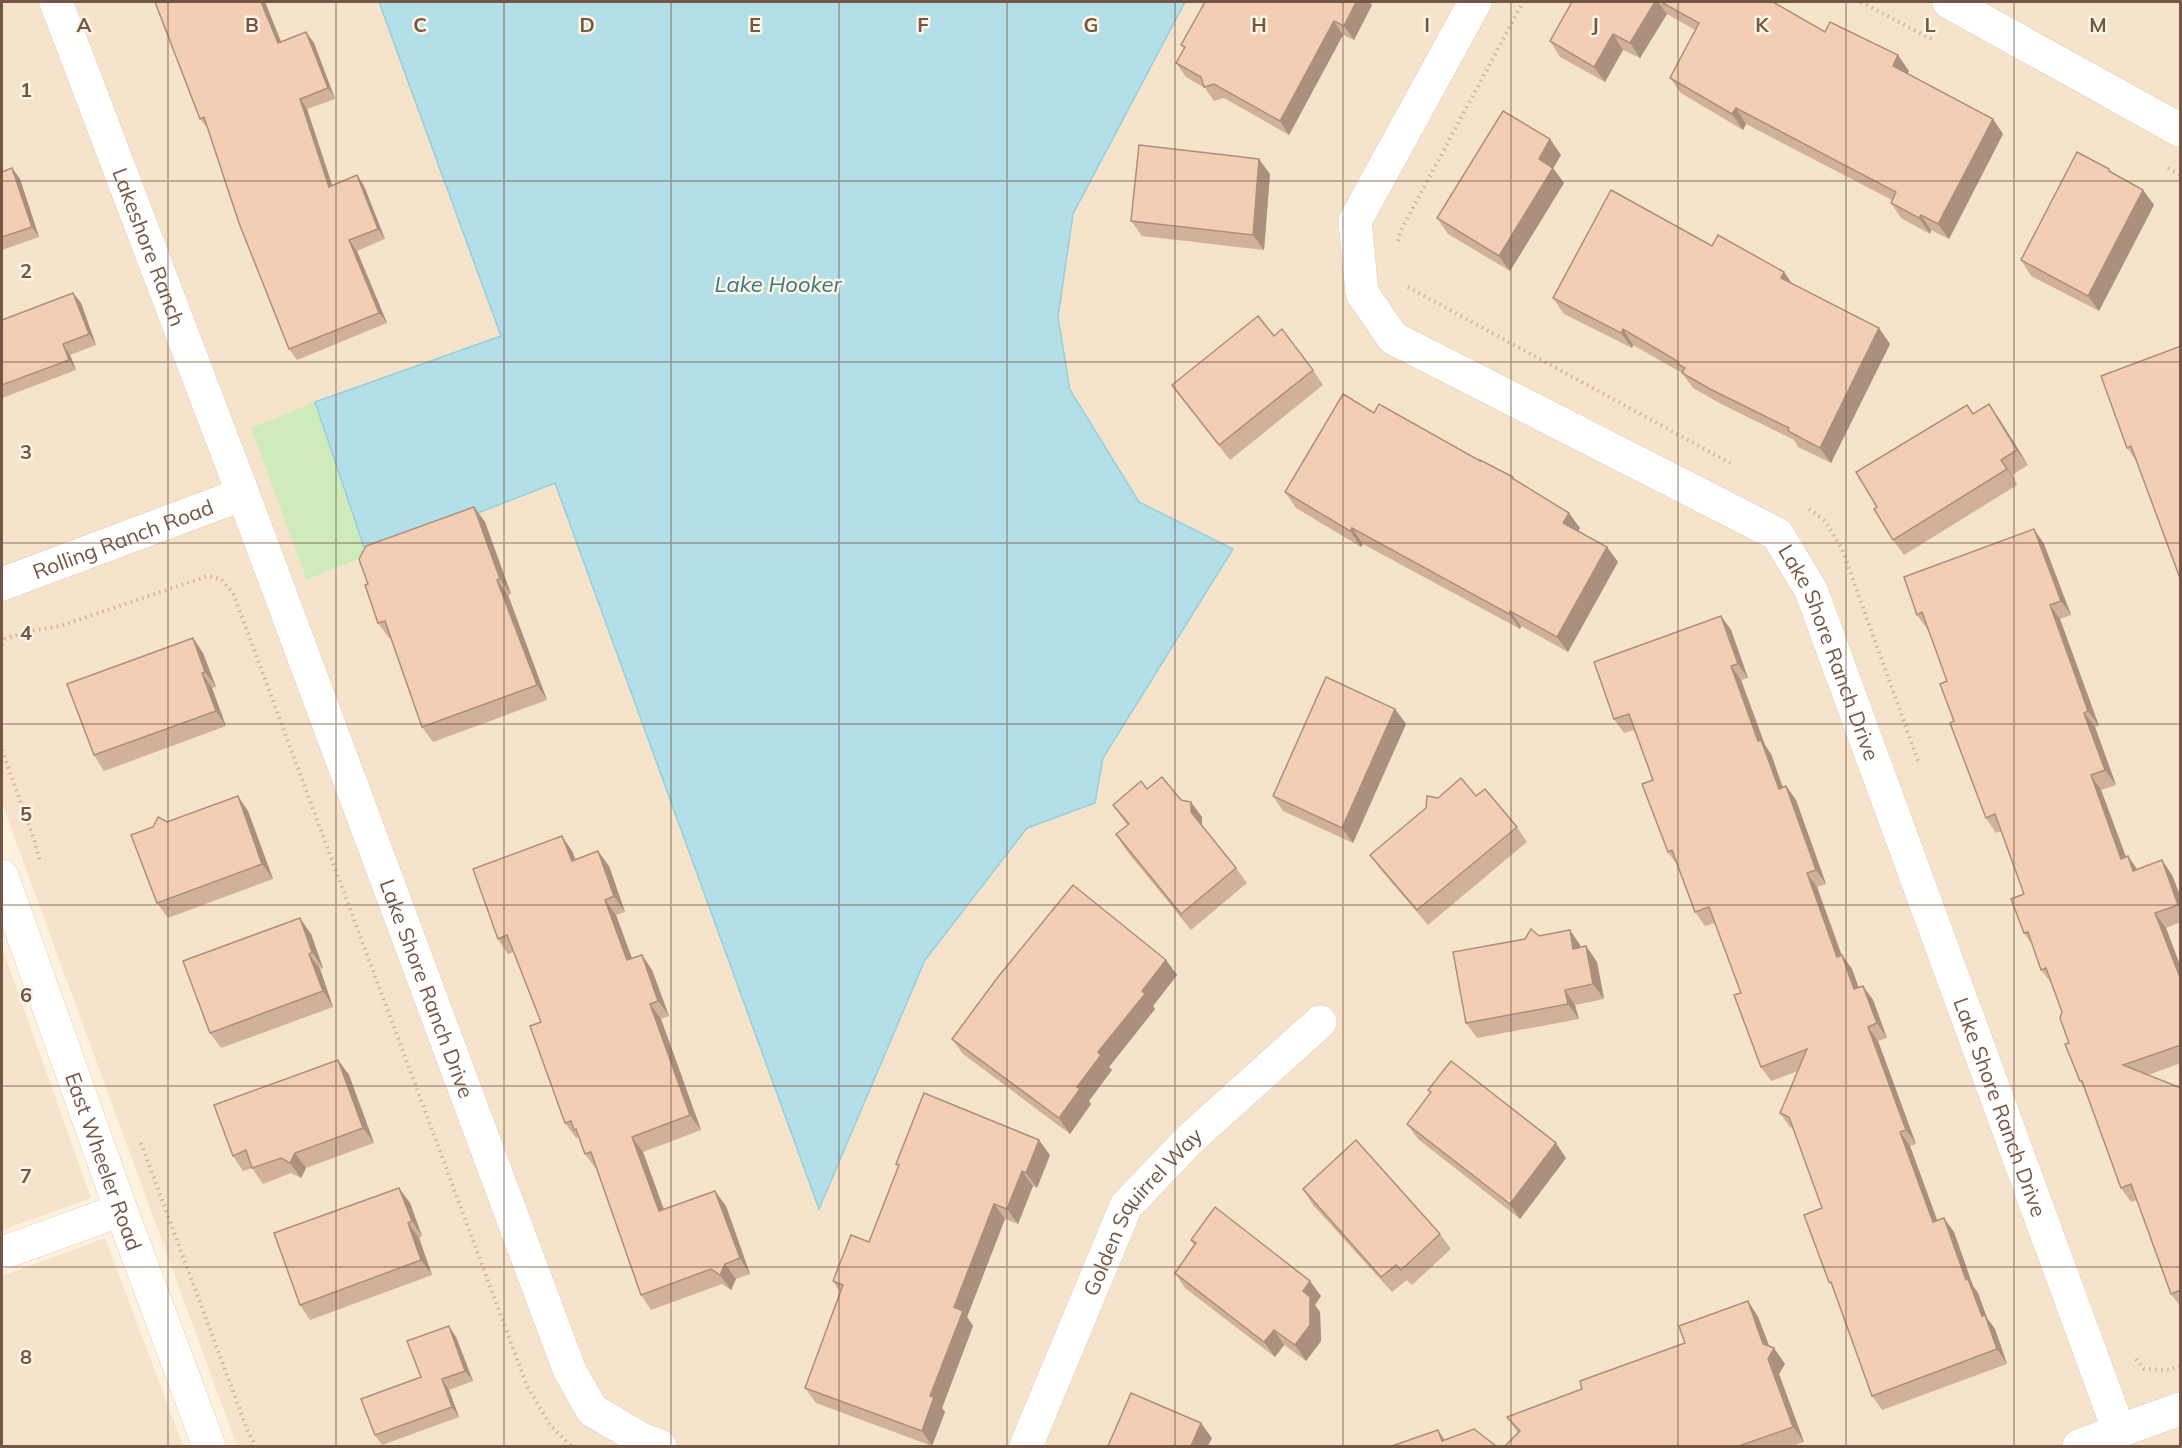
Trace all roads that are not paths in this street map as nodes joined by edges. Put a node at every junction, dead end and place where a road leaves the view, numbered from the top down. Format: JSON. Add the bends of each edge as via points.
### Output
{"nodes":[{"id":1,"x":56,"y":2,"type":"edge"},
{"id":2,"x":1475,"y":2,"type":"edge"},
{"id":3,"x":1949,"y":2,"type":"edge"},
{"id":4,"x":2181,"y":130,"type":"edge"},
{"id":5,"x":243,"y":494,"type":"junction"},
{"id":6,"x":2,"y":584,"type":"edge"},
{"id":7,"x":2,"y":876,"type":"edge"},
{"id":8,"x":1320,"y":1022,"type":"dead end"},
{"id":9,"x":121,"y":1210,"type":"junction"},
{"id":10,"x":2,"y":1253,"type":"edge"},
{"id":11,"x":2181,"y":1409,"type":"edge"},
{"id":12,"x":2119,"y":1431,"type":"junction"},
{"id":13,"x":209,"y":1446,"type":"edge"},
{"id":14,"x":660,"y":1446,"type":"edge"},
{"id":15,"x":1026,"y":1446,"type":"edge"},
{"id":16,"x":2079,"y":1446,"type":"edge"}],
"edges":[{"from":1,"to":5,"type":"street","name":"Lakeshore Ranch"},
{"from":2,"to":12,"type":"street","name":"Lake Shore Ranch Drive","via":[[1355,221],[1362,293],[1393,338],[1777,534],[1811,590]]},
{"from":3,"to":4,"type":"street"},
{"from":5,"to":6,"type":"street","name":"Rolling Ranch Road"},
{"from":5,"to":14,"type":"street","name":"Lake Shore Ranch Drive","via":[[570,1369],[592,1410]]},
{"from":7,"to":9,"type":"street","name":"East Wheeler Road"},
{"from":8,"to":15,"type":"street","name":"Golden Squirrel Way","via":[[1190,1139],[1126,1206]]},
{"from":9,"to":10,"type":"street"},
{"from":9,"to":13,"type":"street","name":"East Wheeler Road"},
{"from":11,"to":12,"type":"street"},
{"from":12,"to":16,"type":"street"}]}
